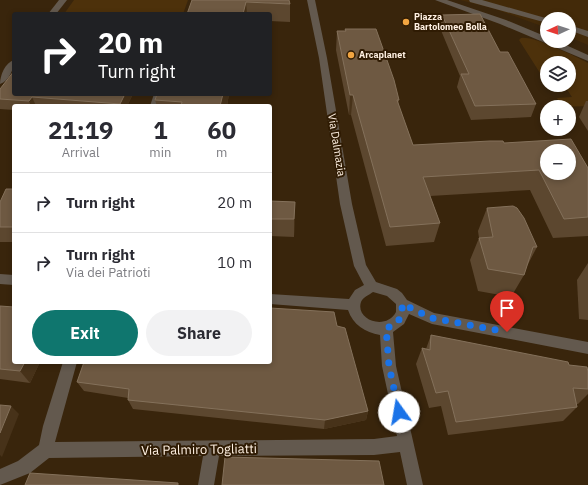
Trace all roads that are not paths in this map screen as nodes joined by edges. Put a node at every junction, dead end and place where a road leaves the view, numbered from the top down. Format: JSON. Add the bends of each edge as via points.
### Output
{"nodes":[{"id":1,"x":63,"y":0,"type":"edge"},
{"id":2,"x":311,"y":0,"type":"edge"},
{"id":3,"x":439,"y":0,"type":"edge"},
{"id":4,"x":473,"y":0,"type":"edge"},
{"id":5,"x":54,"y":12,"type":"edge"},
{"id":6,"x":540,"y":19,"type":"edge"},
{"id":7,"x":576,"y":30,"type":"edge"},
{"id":8,"x":588,"y":34,"type":"edge"},
{"id":9,"x":540,"y":37,"type":"edge"},
{"id":10,"x":566,"y":48,"type":"edge"},
{"id":11,"x":588,"y":58,"type":"edge"},
{"id":12,"x":12,"y":66,"type":"edge"},
{"id":13,"x":0,"y":81,"type":"edge"},
{"id":14,"x":0,"y":278,"type":"edge"},
{"id":15,"x":12,"y":280,"type":"edge"},
{"id":16,"x":372,"y":287,"type":"junction"},
{"id":17,"x":272,"y":299,"type":"edge"},
{"id":18,"x":402,"y":304,"type":"junction"},
{"id":19,"x":353,"y":305,"type":"junction"},
{"id":20,"x":386,"y":328,"type":"junction"},
{"id":21,"x":588,"y":348,"type":"edge"},
{"id":22,"x":69,"y":364,"type":"edge"},
{"id":23,"x":406,"y":443,"type":"junction"},
{"id":24,"x":212,"y":448,"type":"junction"},
{"id":25,"x":46,"y":450,"type":"junction"},
{"id":26,"x":0,"y":477,"type":"edge"},
{"id":27,"x":206,"y":485,"type":"edge"},
{"id":28,"x":414,"y":485,"type":"edge"}],
"edges":[{"from":1,"to":5,"type":"street"},
{"from":2,"to":16,"type":"street","name":"Via Dalmazia","via":[[323,58],[346,204],[360,266]]},
{"from":3,"to":9,"type":"street"},
{"from":4,"to":6,"type":"street"},
{"from":7,"to":8,"type":"street"},
{"from":10,"to":11,"type":"street"},
{"from":12,"to":13,"type":"street"},
{"from":14,"to":15,"type":"street"},
{"from":16,"to":18,"type":"street","via":[[387,289],[399,298]]},
{"from":16,"to":19,"type":"street","via":[[359,293]]},
{"from":17,"to":19,"type":"street"},
{"from":18,"to":20,"type":"street","via":[[400,320],[394,326]]},
{"from":18,"to":21,"type":"street","via":[[432,318]]},
{"from":19,"to":20,"type":"street","via":[[357,318],[363,323],[377,329]]},
{"from":20,"to":23,"type":"street","via":[[389,366]]},
{"from":22,"to":25,"type":"street"},
{"from":23,"to":24,"type":"street","name":"Via Palmiro Togliatti","via":[[374,447]]},
{"from":23,"to":28,"type":"street"},
{"from":24,"to":25,"type":"street","name":"Via Palmiro Togliatti"},
{"from":24,"to":27,"type":"street"},
{"from":25,"to":26,"type":"street","via":[[24,467]]}]}
